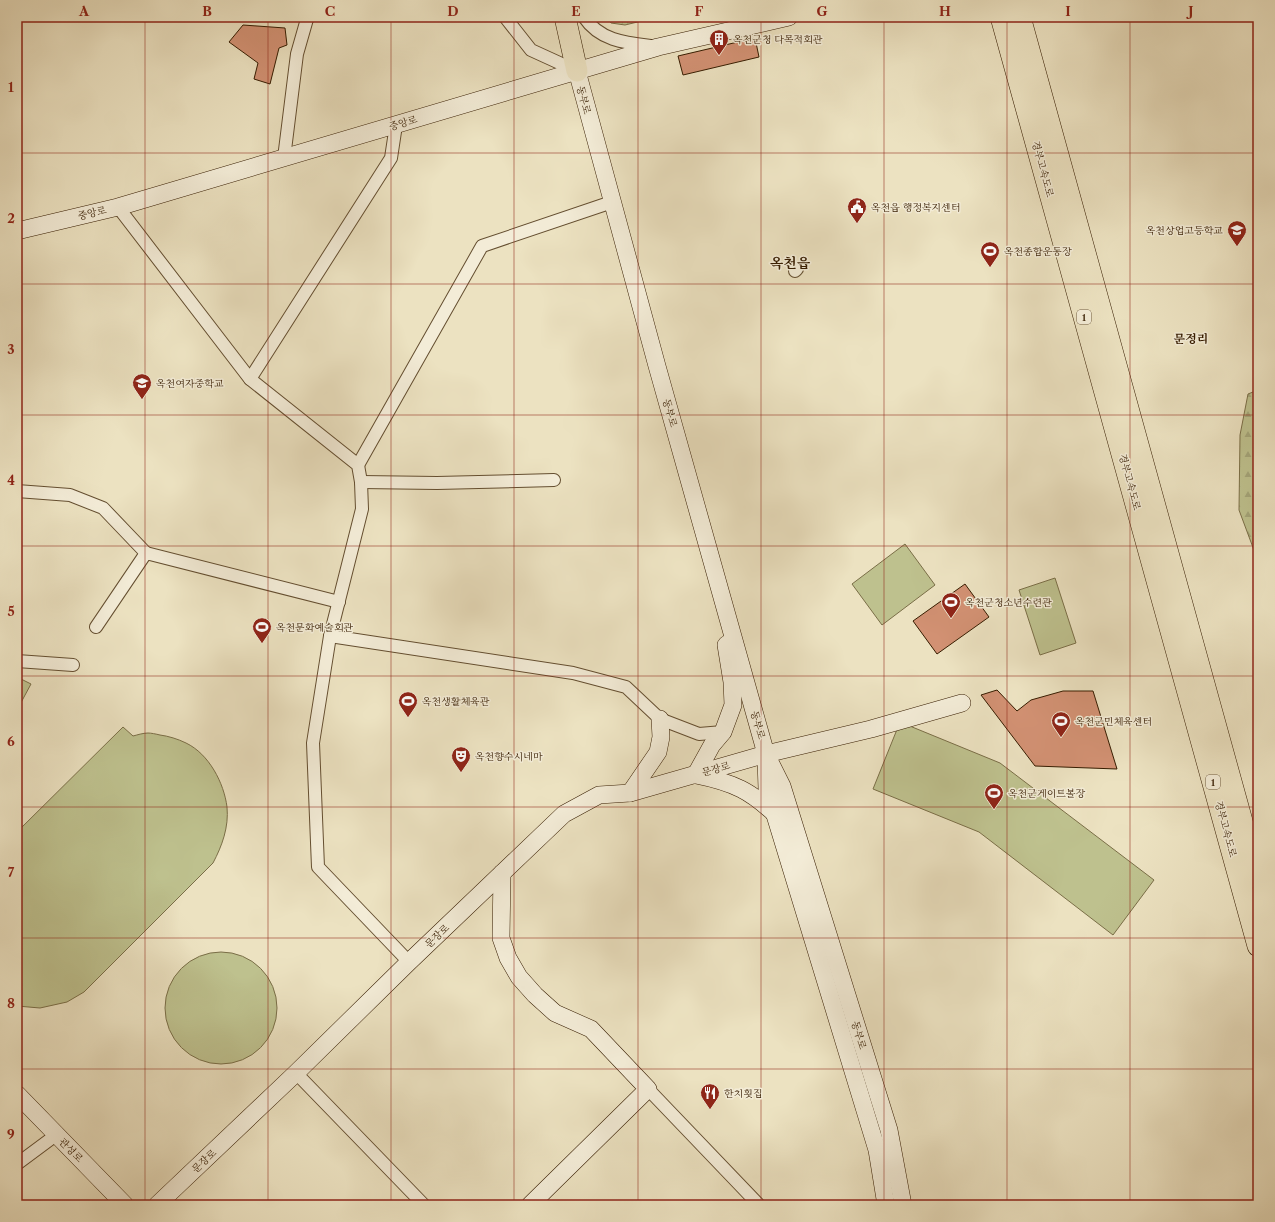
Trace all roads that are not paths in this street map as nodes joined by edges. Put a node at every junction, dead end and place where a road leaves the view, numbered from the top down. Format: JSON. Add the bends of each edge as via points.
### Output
{"nodes":[{"id":1,"x":309,"y":17,"type":"edge"},
{"id":2,"x":505,"y":17,"type":"edge"},
{"id":3,"x":565,"y":17,"type":"edge"},
{"id":4,"x":584,"y":17,"type":"edge"},
{"id":5,"x":789,"y":17,"type":"edge"},
{"id":6,"x":1001,"y":17,"type":"edge"},
{"id":7,"x":1020,"y":17,"type":"edge"},
{"id":8,"x":658,"y":47,"type":"junction"},
{"id":9,"x":576,"y":71,"type":"junction"},
{"id":10,"x":396,"y":125,"type":"junction"},
{"id":11,"x":284,"y":158,"type":"junction"},
{"id":12,"x":612,"y":202,"type":"junction"},
{"id":13,"x":118,"y":207,"type":"junction"},
{"id":14,"x":17,"y":231,"type":"edge"},
{"id":15,"x":250,"y":379,"type":"junction"},
{"id":16,"x":358,"y":465,"type":"junction"},
{"id":17,"x":554,"y":480,"type":"dead end"},
{"id":18,"x":361,"y":482,"type":"junction"},
{"id":19,"x":17,"y":491,"type":"edge"},
{"id":20,"x":146,"y":553,"type":"junction"},
{"id":21,"x":339,"y":602,"type":"junction"},
{"id":22,"x":96,"y":627,"type":"dead end"},
{"id":23,"x":330,"y":636,"type":"junction"},
{"id":24,"x":734,"y":639,"type":"junction"},
{"id":25,"x":17,"y":661,"type":"edge"},
{"id":26,"x":73,"y":665,"type":"dead end"},
{"id":27,"x":962,"y":703,"type":"dead end"},
{"id":28,"x":660,"y":719,"type":"junction"},
{"id":29,"x":723,"y":732,"type":"junction"},
{"id":30,"x":766,"y":754,"type":"junction"},
{"id":31,"x":696,"y":774,"type":"junction"},
{"id":32,"x":630,"y":794,"type":"junction"},
{"id":33,"x":774,"y":813,"type":"junction"},
{"id":34,"x":502,"y":873,"type":"junction"},
{"id":35,"x":1258,"y":879,"type":"edge"},
{"id":36,"x":1258,"y":946,"type":"edge"},
{"id":37,"x":409,"y":962,"type":"junction"},
{"id":38,"x":296,"y":1073,"type":"junction"},
{"id":39,"x":648,"y":1090,"type":"junction"},
{"id":40,"x":17,"y":1094,"type":"edge"},
{"id":41,"x":56,"y":1136,"type":"junction"},
{"id":42,"x":17,"y":1164,"type":"edge"},
{"id":43,"x":125,"y":1205,"type":"edge"},
{"id":44,"x":157,"y":1205,"type":"edge"},
{"id":45,"x":424,"y":1205,"type":"edge"},
{"id":46,"x":530,"y":1205,"type":"edge"},
{"id":47,"x":759,"y":1205,"type":"edge"},
{"id":48,"x":886,"y":1205,"type":"edge"},
{"id":49,"x":903,"y":1205,"type":"edge"}],
"edges":[{"from":1,"to":11,"type":"street","via":[[297,54]]},
{"from":2,"to":9,"type":"street","via":[[531,50]]},
{"from":3,"to":9,"type":"highway"},
{"from":4,"to":8,"type":"street","via":[[588,23],[614,40]]},
{"from":5,"to":8,"type":"street","name":"중앙로"},
{"from":6,"to":36,"type":"highway","name":"경부고속도로","number":"1"},
{"from":7,"to":35,"type":"highway","name":"경부고속도로","number":"1"},
{"from":8,"to":9,"type":"street","name":"중앙로"},
{"from":9,"to":10,"type":"street","name":"중앙로"},
{"from":9,"to":12,"type":"street","name":"동부로"},
{"from":10,"to":11,"type":"street","name":"중앙로"},
{"from":10,"to":15,"type":"street","via":[[391,158]]},
{"from":11,"to":13,"type":"street","name":"중앙로"},
{"from":12,"to":16,"type":"street","via":[[482,246]]},
{"from":12,"to":24,"type":"street","name":"동부로"},
{"from":13,"to":14,"type":"street","name":"중앙로"},
{"from":13,"to":15,"type":"street"},
{"from":15,"to":16,"type":"street"},
{"from":16,"to":18,"type":"street"},
{"from":17,"to":18,"type":"street"},
{"from":18,"to":21,"type":"street","via":[[362,509]]},
{"from":19,"to":20,"type":"street","via":[[70,495],[103,508]]},
{"from":20,"to":21,"type":"street"},
{"from":20,"to":22,"type":"street"},
{"from":21,"to":23,"type":"street"},
{"from":23,"to":28,"type":"street","via":[[573,673],[626,687]]},
{"from":23,"to":37,"type":"street","via":[[313,743],[318,867]]},
{"from":24,"to":29,"type":"street","via":[[726,645],[733,705]]},
{"from":24,"to":30,"type":"street","name":"동부로"},
{"from":25,"to":26,"type":"street"},
{"from":27,"to":30,"type":"street","name":"문장로","via":[[871,729]]},
{"from":28,"to":29,"type":"street","via":[[699,734]]},
{"from":28,"to":32,"type":"street","via":[[661,737],[658,752]]},
{"from":29,"to":31,"type":"street","via":[[712,745]]},
{"from":30,"to":31,"type":"street","name":"문장로"},
{"from":30,"to":33,"type":"street","name":"동부로","via":[[767,789]]},
{"from":30,"to":49,"type":"street","name":"동부로","via":[[782,786],[889,1130]]},
{"from":31,"to":32,"type":"street","name":"문장로"},
{"from":31,"to":33,"type":"street","via":[[741,789]]},
{"from":32,"to":34,"type":"street","name":"문장로","via":[[599,796],[564,814]]},
{"from":33,"to":48,"type":"street","name":"동부로","via":[[877,1150]]},
{"from":34,"to":37,"type":"street","name":"문장로"},
{"from":34,"to":39,"type":"street","via":[[501,938],[508,958],[519,977],[535,996],[555,1013],[590,1029]]},
{"from":37,"to":38,"type":"street","name":"문장로"},
{"from":38,"to":44,"type":"street","name":"문장로"},
{"from":38,"to":45,"type":"street"},
{"from":39,"to":46,"type":"street"},
{"from":39,"to":47,"type":"street"},
{"from":40,"to":41,"type":"street","name":"관성로"},
{"from":41,"to":42,"type":"street"},
{"from":41,"to":43,"type":"street","name":"관성로"}]}
